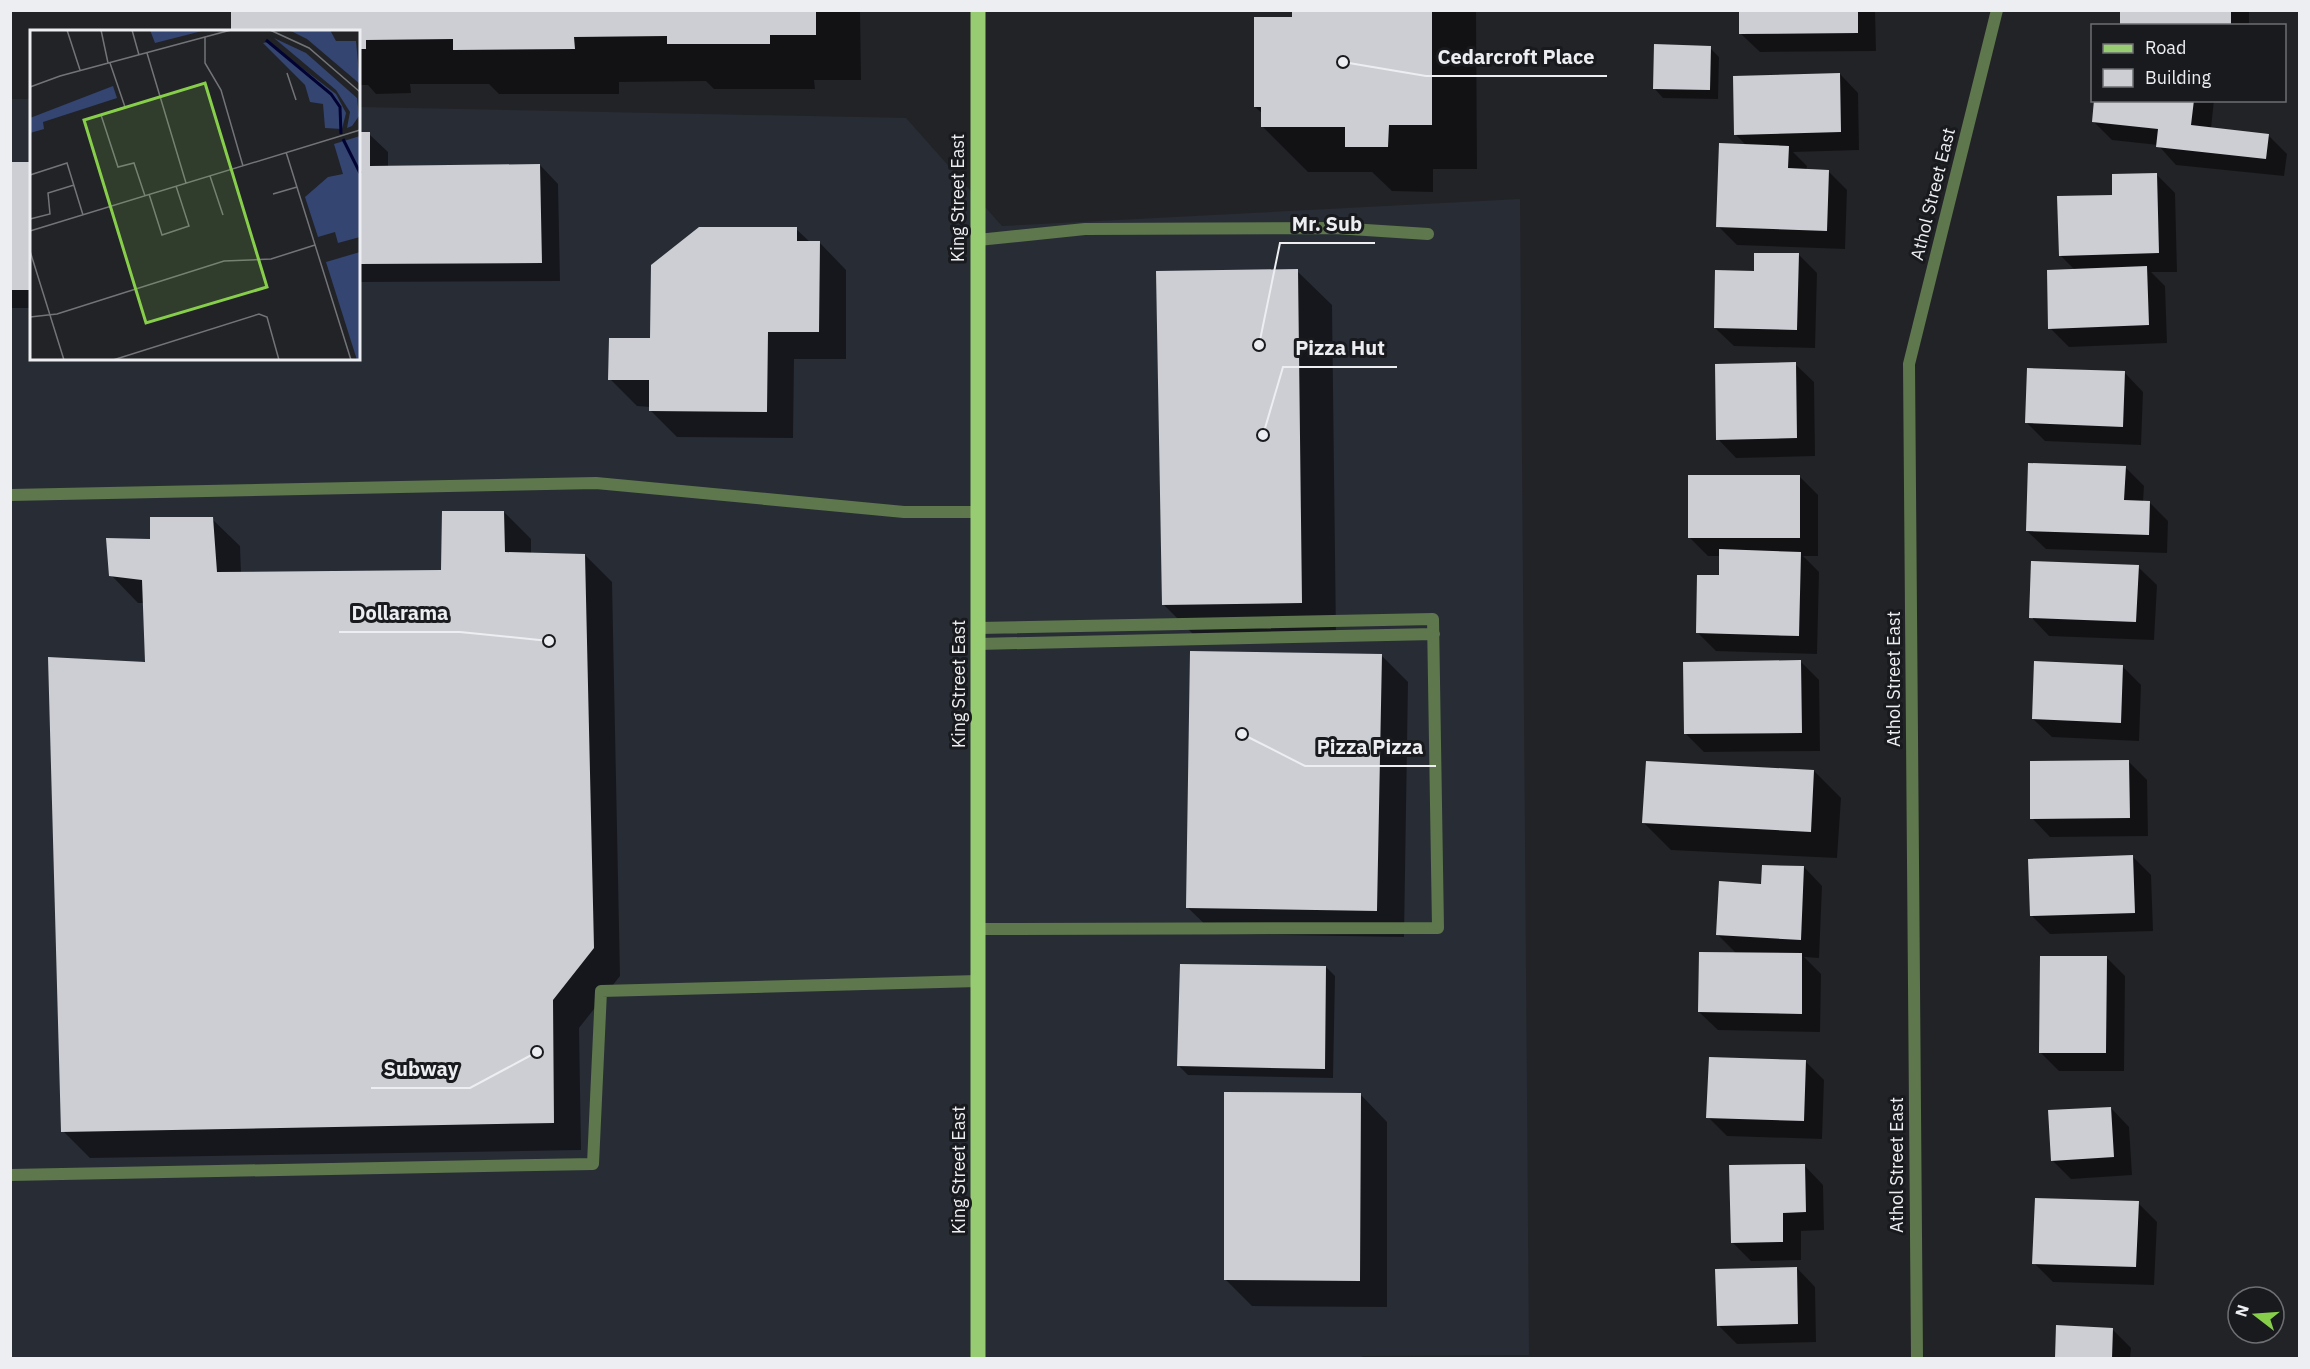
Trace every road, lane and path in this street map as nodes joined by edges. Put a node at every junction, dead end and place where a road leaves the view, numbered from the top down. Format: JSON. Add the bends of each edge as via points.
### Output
{"nodes":[{"id":1,"x":978,"y":10,"type":"edge"},
{"id":2,"x":1997,"y":10,"type":"edge"},
{"id":3,"x":1428,"y":234,"type":"dead end"},
{"id":4,"x":978,"y":240,"type":"junction"},
{"id":5,"x":10,"y":495,"type":"edge"},
{"id":6,"x":978,"y":512,"type":"junction"},
{"id":7,"x":978,"y":628,"type":"junction"},
{"id":8,"x":1434,"y":634,"type":"junction"},
{"id":9,"x":978,"y":644,"type":"junction"},
{"id":10,"x":978,"y":929,"type":"junction"},
{"id":11,"x":978,"y":981,"type":"junction"},
{"id":12,"x":10,"y":1175,"type":"edge"},
{"id":13,"x":978,"y":1359,"type":"edge"},
{"id":14,"x":1917,"y":1359,"type":"edge"}],
"edges":[{"from":1,"to":4,"type":"main road","name":"King Street East"},
{"from":2,"to":14,"type":"street","name":"Athol Street East","via":[[1909,364]]},
{"from":3,"to":4,"type":"street","via":[[1335,228],[1085,229]]},
{"from":4,"to":6,"type":"main road","name":"King Street East"},
{"from":5,"to":6,"type":"street","via":[[596,483],[904,512]]},
{"from":6,"to":7,"type":"main road","name":"King Street East"},
{"from":7,"to":8,"type":"street","via":[[1433,619]]},
{"from":7,"to":9,"type":"main road","name":"King Street East"},
{"from":8,"to":9,"type":"street"},
{"from":8,"to":10,"type":"street","via":[[1438,928]]},
{"from":9,"to":10,"type":"main road","name":"King Street East"},
{"from":10,"to":11,"type":"main road","name":"King Street East"},
{"from":11,"to":12,"type":"street","via":[[601,991],[593,1164]]},
{"from":11,"to":13,"type":"main road","name":"King Street East"}]}
